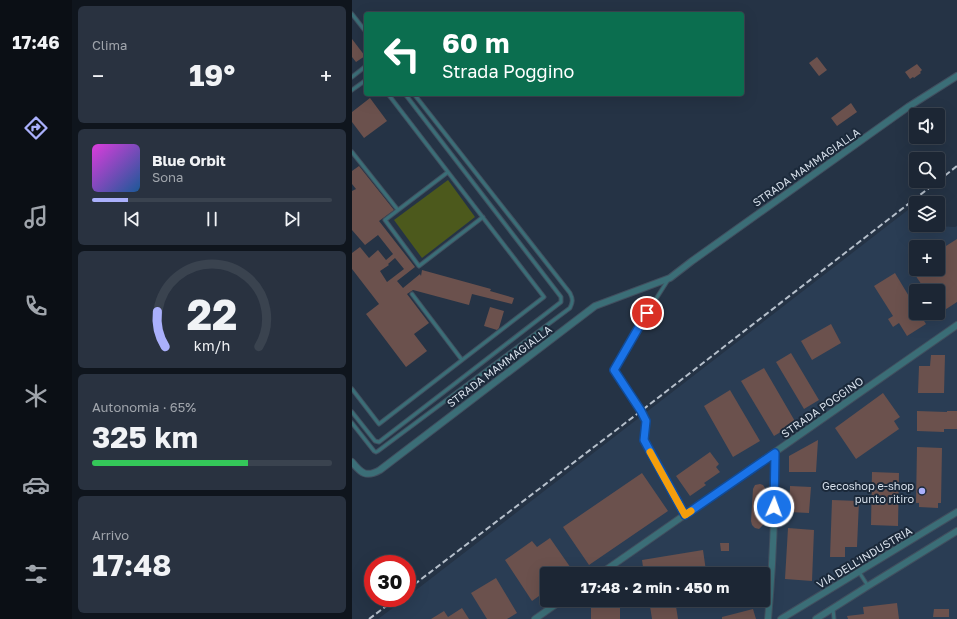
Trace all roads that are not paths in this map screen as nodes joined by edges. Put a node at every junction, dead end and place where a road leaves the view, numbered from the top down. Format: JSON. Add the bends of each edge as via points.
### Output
{"nodes":[{"id":1,"x":352,"y":14,"type":"edge"},
{"id":2,"x":364,"y":29,"type":"edge"},
{"id":3,"x":364,"y":68,"type":"edge"},
{"id":4,"x":957,"y":76,"type":"edge"},
{"id":5,"x":352,"y":77,"type":"edge"},
{"id":6,"x":364,"y":81,"type":"edge"},
{"id":7,"x":352,"y":90,"type":"edge"},
{"id":8,"x":390,"y":96,"type":"edge"},
{"id":9,"x":407,"y":96,"type":"edge"},
{"id":10,"x":416,"y":96,"type":"edge"},
{"id":11,"x":352,"y":152,"type":"edge"},
{"id":12,"x":448,"y":172,"type":"junction"},
{"id":13,"x":398,"y":210,"type":"junction"},
{"id":14,"x":483,"y":217,"type":"junction"},
{"id":15,"x":670,"y":278,"type":"junction"},
{"id":16,"x":412,"y":294,"type":"dead end"},
{"id":17,"x":957,"y":325,"type":"edge"},
{"id":18,"x":462,"y":360,"type":"junction"},
{"id":19,"x":352,"y":389,"type":"edge"},
{"id":20,"x":352,"y":412,"type":"edge"},
{"id":21,"x":352,"y":423,"type":"edge"},
{"id":22,"x":775,"y":453,"type":"junction"},
{"id":23,"x":352,"y":462,"type":"edge"},
{"id":24,"x":957,"y":512,"type":"edge"},
{"id":25,"x":685,"y":515,"type":"junction"},
{"id":26,"x":957,"y":531,"type":"edge"},
{"id":27,"x":610,"y":567,"type":"edge"},
{"id":28,"x":859,"y":572,"type":"junction"},
{"id":29,"x":868,"y":586,"type":"junction"},
{"id":30,"x":552,"y":607,"type":"edge"},
{"id":31,"x":833,"y":608,"type":"junction"},
{"id":32,"x":535,"y":619,"type":"edge"},
{"id":33,"x":768,"y":619,"type":"edge"},
{"id":34,"x":781,"y":619,"type":"edge"},
{"id":35,"x":816,"y":619,"type":"edge"},
{"id":36,"x":834,"y":619,"type":"edge"}],
"edges":[{"from":1,"to":2,"type":"lane"},
{"from":3,"to":5,"type":"lane"},
{"from":4,"to":15,"type":"street","name":"STRADA MAMMAGIALLA","via":[[908,107]]},
{"from":6,"to":7,"type":"lane"},
{"from":8,"to":12,"type":"lane"},
{"from":9,"to":20,"type":"lane","via":[[561,297],[561,302],[380,442],[375,441]]},
{"from":10,"to":21,"type":"lane","via":[[570,293],[572,303],[570,308],[378,451],[374,451]]},
{"from":11,"to":13,"type":"lane"},
{"from":12,"to":13,"type":"lane"},
{"from":12,"to":14,"type":"lane"},
{"from":13,"to":14,"type":"lane","via":[[385,220],[419,266]]},
{"from":14,"to":18,"type":"lane","via":[[544,297]]},
{"from":15,"to":23,"type":"street","name":"STRADA MAMMAGIALLA","via":[[595,306],[375,473],[366,474]]},
{"from":15,"to":25,"type":"lane","name":"STRADA MAMMAGIALLA","via":[[614,370],[646,421],[644,440]]},
{"from":16,"to":18,"type":"lane"},
{"from":17,"to":22,"type":"street","name":"STRADA POGGINO"},
{"from":18,"to":19,"type":"lane","via":[[379,424]]},
{"from":22,"to":25,"type":"street","name":"STRADA POGGINO"},
{"from":22,"to":33,"type":"street"},
{"from":24,"to":28,"type":"street","name":"VIA DELL'INDUSTRIA"},
{"from":25,"to":27,"type":"street","name":"STRADA POGGINO"},
{"from":26,"to":29,"type":"street"},
{"from":28,"to":29,"type":"lane"},
{"from":28,"to":34,"type":"street","name":"VIA DELL'INDUSTRIA"},
{"from":29,"to":31,"type":"street"},
{"from":30,"to":32,"type":"street"},
{"from":31,"to":35,"type":"street"},
{"from":31,"to":36,"type":"lane"}]}
